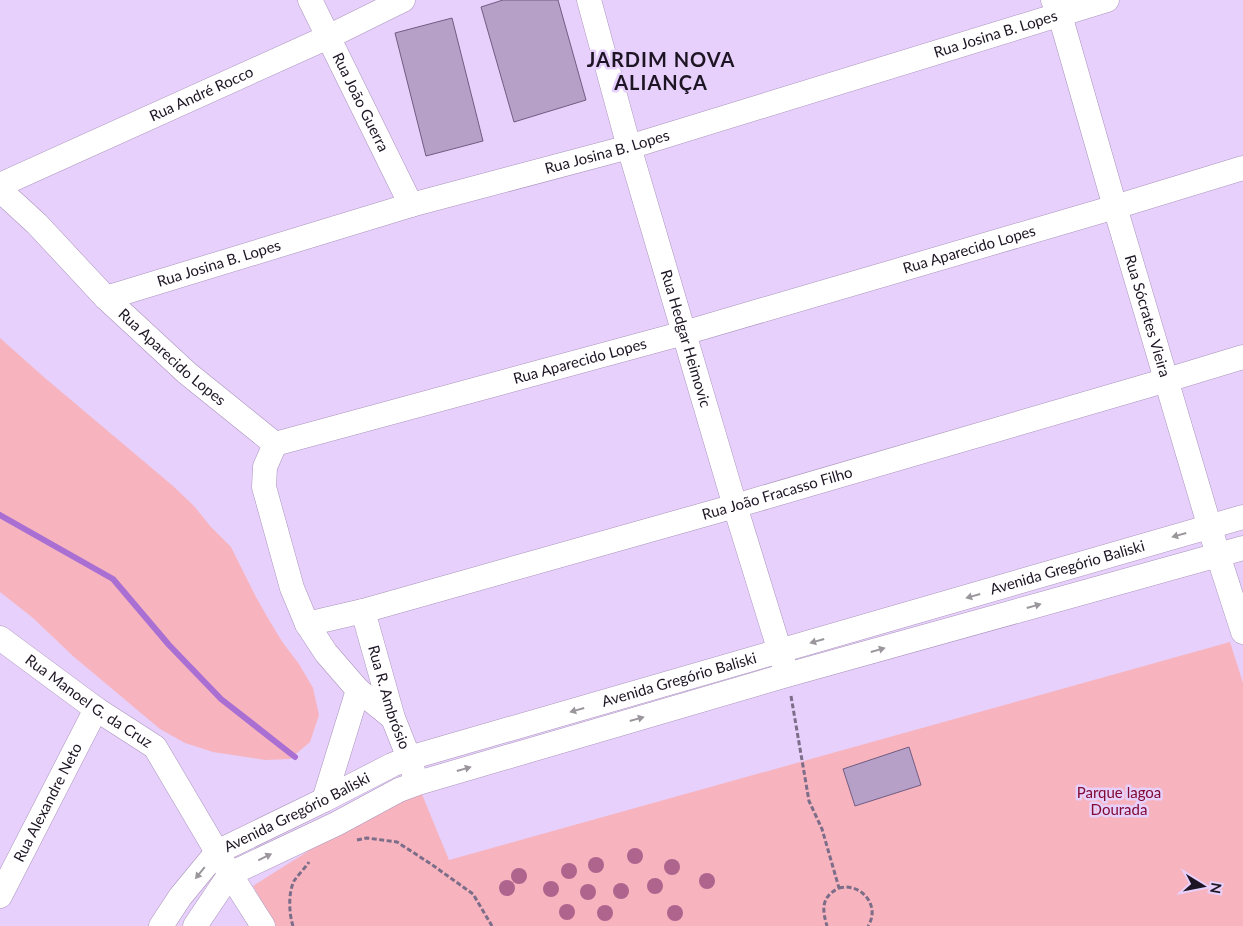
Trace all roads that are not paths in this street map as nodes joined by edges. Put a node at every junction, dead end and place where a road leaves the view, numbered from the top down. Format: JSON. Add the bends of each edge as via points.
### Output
{"nodes":[{"id":1,"x":310,"y":0,"type":"edge"},
{"id":2,"x":403,"y":0,"type":"edge"},
{"id":3,"x":589,"y":0,"type":"edge"},
{"id":4,"x":1107,"y":0,"type":"edge"},
{"id":5,"x":1057,"y":8,"type":"edge"},
{"id":6,"x":328,"y":37,"type":"junction"},
{"id":7,"x":629,"y":147,"type":"junction"},
{"id":8,"x":1243,"y":168,"type":"edge"},
{"id":9,"x":0,"y":185,"type":"edge"},
{"id":10,"x":0,"y":190,"type":"edge"},
{"id":11,"x":411,"y":205,"type":"junction"},
{"id":12,"x":1115,"y":208,"type":"junction"},
{"id":13,"x":106,"y":298,"type":"junction"},
{"id":14,"x":684,"y":333,"type":"junction"},
{"id":15,"x":1243,"y":357,"type":"edge"},
{"id":16,"x":1167,"y":380,"type":"junction"},
{"id":17,"x":275,"y":444,"type":"junction"},
{"id":18,"x":735,"y":506,"type":"junction"},
{"id":19,"x":1243,"y":517,"type":"edge"},
{"id":20,"x":1210,"y":527,"type":"junction"},
{"id":21,"x":1243,"y":548,"type":"edge"},
{"id":22,"x":1218,"y":555,"type":"junction"},
{"id":23,"x":363,"y":611,"type":"junction"},
{"id":24,"x":307,"y":624,"type":"junction"},
{"id":25,"x":1243,"y":632,"type":"edge"},
{"id":26,"x":0,"y":638,"type":"edge"},
{"id":27,"x":780,"y":652,"type":"junction"},
{"id":28,"x":787,"y":675,"type":"junction"},
{"id":29,"x":358,"y":690,"type":"junction"},
{"id":30,"x":96,"y":709,"type":"junction"},
{"id":31,"x":392,"y":718,"type":"junction"},
{"id":32,"x":409,"y":758,"type":"junction"},
{"id":33,"x":418,"y":783,"type":"junction"},
{"id":34,"x":324,"y":800,"type":"junction"},
{"id":35,"x":217,"y":852,"type":"junction"},
{"id":36,"x":230,"y":874,"type":"junction"},
{"id":37,"x":0,"y":896,"type":"edge"},
{"id":38,"x":161,"y":926,"type":"edge"},
{"id":39,"x":195,"y":926,"type":"edge"},
{"id":40,"x":263,"y":926,"type":"edge"}],
"edges":[{"from":1,"to":6,"type":"street","name":"Rua João Guerra"},
{"from":2,"to":6,"type":"street","name":"Rua André Rocco"},
{"from":3,"to":7,"type":"street","name":"Rua Hedgar Heimovic"},
{"from":4,"to":5,"type":"street","name":"Rua Josina B. Lopes"},
{"from":5,"to":7,"type":"street","name":"Rua Josina B. Lopes"},
{"from":5,"to":12,"type":"street","name":"Rua Sócrates Vieira"},
{"from":6,"to":9,"type":"street","name":"Rua André Rocco"},
{"from":6,"to":11,"type":"street","name":"Rua João Guerra"},
{"from":7,"to":11,"type":"street","name":"Rua Josina B. Lopes"},
{"from":7,"to":14,"type":"street","name":"Rua Hedgar Heimovic"},
{"from":8,"to":12,"type":"street","name":"Rua Aparecido Lopes"},
{"from":10,"to":13,"type":"street","name":"Rua Aparecido Lopes","via":[[37,224]]},
{"from":11,"to":13,"type":"street","name":"Rua Josina B. Lopes"},
{"from":12,"to":14,"type":"street","name":"Rua Aparecido Lopes"},
{"from":12,"to":16,"type":"street","name":"Rua Sócrates Vieira"},
{"from":13,"to":17,"type":"street","name":"Rua Aparecido Lopes","via":[[187,372]]},
{"from":14,"to":17,"type":"street","name":"Rua Aparecido Lopes"},
{"from":14,"to":18,"type":"street","name":"Rua Hedgar Heimovic"},
{"from":15,"to":16,"type":"street","name":"Rua João Fracasso Filho"},
{"from":16,"to":18,"type":"street","name":"Rua João Fracasso Filho"},
{"from":16,"to":20,"type":"street","name":"Rua Sócrates Vieira"},
{"from":17,"to":24,"type":"street","via":[[265,467],[264,487],[292,588]]},
{"from":18,"to":23,"type":"street","name":"Rua João Fracasso Filho"},
{"from":18,"to":27,"type":"street","name":"Rua Hedgar Heimovic"},
{"from":19,"to":20,"type":"street","name":"Avenida Gregório Baliski"},
{"from":20,"to":22,"type":"street","name":"Rua Sócrates Vieira"},
{"from":20,"to":27,"type":"street","name":"Avenida Gregório Baliski","one_way":true},
{"from":21,"to":22,"type":"street","name":"Avenida Gregório Baliski"},
{"from":22,"to":25,"type":"street","name":"Rua Sócrates Vieira"},
{"from":28,"to":22,"type":"street","name":"Avenida Gregório Baliski","one_way":true},
{"from":23,"to":24,"type":"street","name":"Rua João Fracasso Filho"},
{"from":23,"to":31,"type":"street","name":"Rua R. Ambrósio"},
{"from":24,"to":29,"type":"street","via":[[326,653]]},
{"from":26,"to":30,"type":"street","name":"Rua Manoel G. da Cruz"},
{"from":27,"to":28,"type":"street","name":"Rua Hedgar Heimovic"},
{"from":27,"to":32,"type":"street","name":"Avenida Gregório Baliski","one_way":true},
{"from":33,"to":28,"type":"street","name":"Avenida Gregório Baliski","one_way":true},
{"from":29,"to":31,"type":"street"},
{"from":29,"to":34,"type":"street"},
{"from":30,"to":35,"type":"street","name":"Rua Manoel G. da Cruz","via":[[155,747]]},
{"from":30,"to":37,"type":"street","name":"Rua Alexandre Neto"},
{"from":31,"to":32,"type":"street","name":"Rua R. Ambrósio"},
{"from":32,"to":33,"type":"street","name":"Rua R. Ambrósio"},
{"from":32,"to":34,"type":"street","name":"Avenida Gregório Baliski"},
{"from":36,"to":33,"type":"street","name":"Avenida Gregório Baliski","one_way":true},
{"from":34,"to":35,"type":"street","name":"Avenida Gregório Baliski"},
{"from":35,"to":36,"type":"street","name":"Rua Manoel G. da Cruz"},
{"from":35,"to":38,"type":"street","name":"Avenida Gregório Baliski","one_way":true},
{"from":36,"to":39,"type":"street","name":"Avenida Gregório Baliski"},
{"from":36,"to":40,"type":"street","name":"Rua Manoel G. da Cruz"}]}
